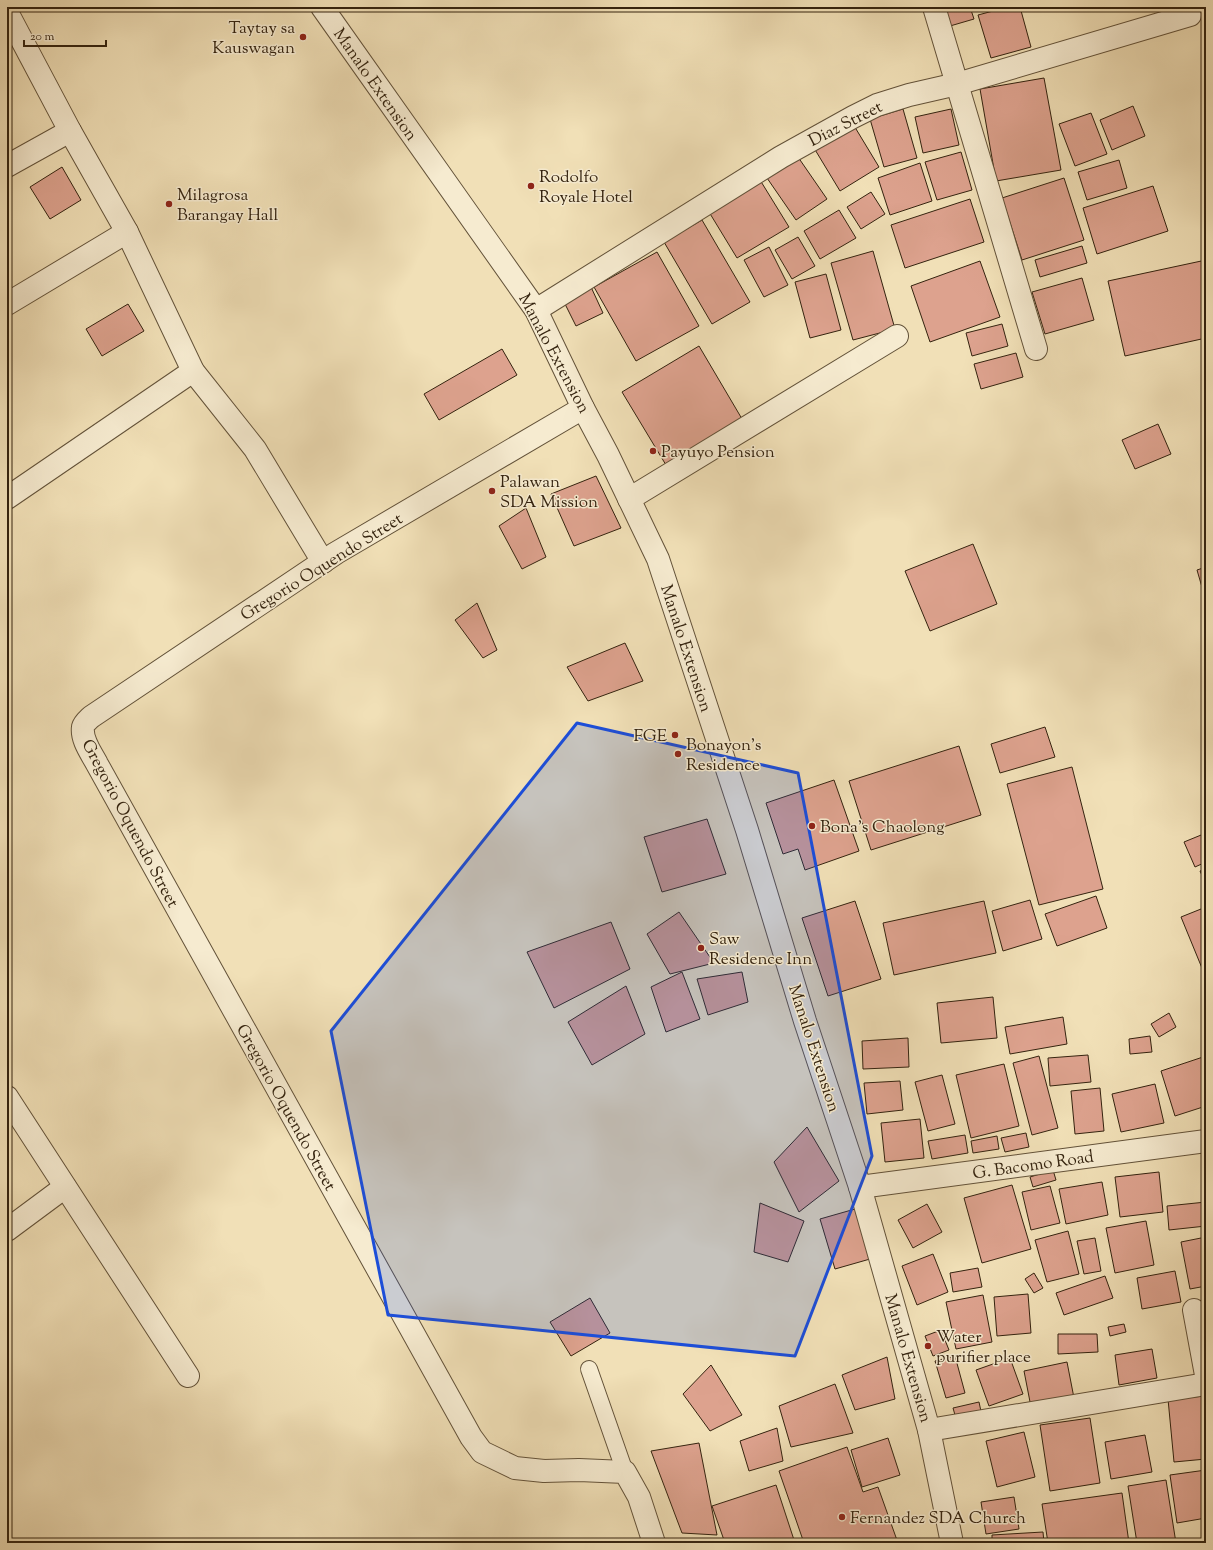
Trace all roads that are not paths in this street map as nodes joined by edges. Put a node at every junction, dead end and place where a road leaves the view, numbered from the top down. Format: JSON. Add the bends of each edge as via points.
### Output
{"nodes":[{"id":1,"x":322,"y":7,"type":"edge"},
{"id":2,"x":934,"y":7,"type":"edge"},
{"id":3,"x":7,"y":12,"type":"edge"},
{"id":4,"x":1190,"y":15,"type":"dead end"},
{"id":5,"x":957,"y":84,"type":"junction"},
{"id":6,"x":70,"y":131,"type":"junction"},
{"id":7,"x":7,"y":166,"type":"edge"},
{"id":8,"x":126,"y":232,"type":"junction"},
{"id":9,"x":7,"y":304,"type":"edge"},
{"id":10,"x":536,"y":310,"type":"junction"},
{"id":11,"x":896,"y":336,"type":"dead end"},
{"id":12,"x":1036,"y":349,"type":"dead end"},
{"id":13,"x":193,"y":371,"type":"junction"},
{"id":14,"x":583,"y":408,"type":"junction"},
{"id":15,"x":7,"y":498,"type":"edge"},
{"id":16,"x":629,"y":499,"type":"junction"},
{"id":17,"x":323,"y":562,"type":"junction"},
{"id":18,"x":7,"y":1097,"type":"edge"},
{"id":19,"x":1206,"y":1141,"type":"edge"},
{"id":20,"x":65,"y":1187,"type":"junction"},
{"id":21,"x":860,"y":1187,"type":"junction"},
{"id":22,"x":7,"y":1230,"type":"edge"},
{"id":23,"x":1194,"y":1310,"type":"dead end"},
{"id":24,"x":589,"y":1369,"type":"dead end"},
{"id":25,"x":1206,"y":1375,"type":"edge"},
{"id":26,"x":188,"y":1376,"type":"dead end"},
{"id":27,"x":1206,"y":1384,"type":"edge"},
{"id":28,"x":929,"y":1430,"type":"junction"},
{"id":29,"x":625,"y":1472,"type":"junction"},
{"id":30,"x":654,"y":1543,"type":"edge"},
{"id":31,"x":952,"y":1543,"type":"edge"}],
"edges":[{"from":1,"to":10,"type":"street","name":"Manalo Extension"},
{"from":2,"to":5,"type":"street"},
{"from":3,"to":6,"type":"street"},
{"from":4,"to":5,"type":"street","name":"Diaz Street"},
{"from":5,"to":10,"type":"street","name":"Diaz Street","via":[[877,105],[853,117],[781,157]]},
{"from":5,"to":12,"type":"street"},
{"from":6,"to":7,"type":"street"},
{"from":6,"to":8,"type":"street"},
{"from":8,"to":9,"type":"street"},
{"from":8,"to":13,"type":"street"},
{"from":10,"to":14,"type":"street","name":"Manalo Extension"},
{"from":11,"to":16,"type":"street"},
{"from":13,"to":15,"type":"street"},
{"from":13,"to":17,"type":"street","via":[[255,449]]},
{"from":14,"to":16,"type":"street","name":"Manalo Extension"},
{"from":14,"to":17,"type":"street","name":"Gregorio Oquendo Street"},
{"from":16,"to":21,"type":"street","name":"Manalo Extension","via":[[658,559]]},
{"from":17,"to":29,"type":"street","name":"Gregorio Oquendo Street","via":[[91,717],[83,728],[86,744],[471,1437],[482,1452],[515,1468]]},
{"from":18,"to":20,"type":"street"},
{"from":19,"to":21,"type":"street","name":"G. Bacomo Road"},
{"from":20,"to":22,"type":"street"},
{"from":20,"to":26,"type":"street"},
{"from":21,"to":28,"type":"street","name":"Manalo Extension"},
{"from":23,"to":25,"type":"street"},
{"from":24,"to":29,"type":"lane"},
{"from":27,"to":28,"type":"street"},
{"from":28,"to":31,"type":"street","name":"Manalo Extension"},
{"from":29,"to":30,"type":"street","via":[[639,1497]]}]}
